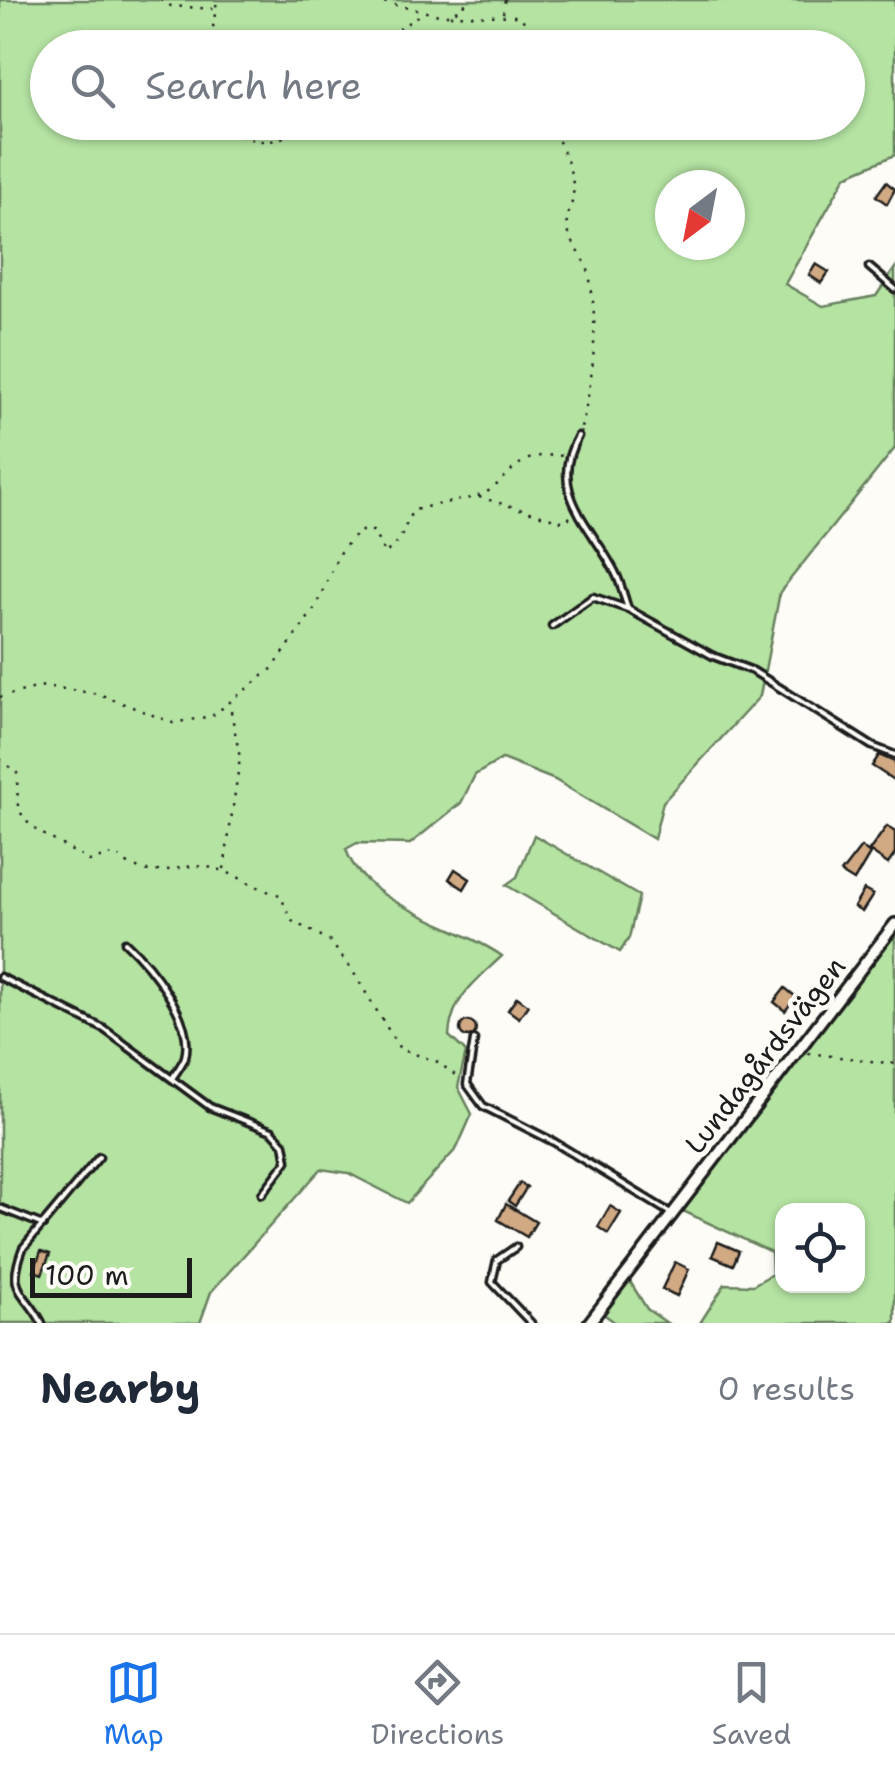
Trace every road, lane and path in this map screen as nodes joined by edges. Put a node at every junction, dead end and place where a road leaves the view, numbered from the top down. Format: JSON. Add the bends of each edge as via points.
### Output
{"nodes":[{"id":1,"x":160,"y":0,"type":"edge"},
{"id":2,"x":217,"y":0,"type":"edge"},
{"id":3,"x":374,"y":0,"type":"edge"},
{"id":4,"x":471,"y":0,"type":"edge"},
{"id":5,"x":505,"y":0,"type":"edge"},
{"id":6,"x":216,"y":10,"type":"junction"},
{"id":7,"x":423,"y":12,"type":"junction"},
{"id":8,"x":502,"y":14,"type":"junction"},
{"id":9,"x":450,"y":15,"type":"junction"},
{"id":10,"x":213,"y":30,"type":"edge"},
{"id":11,"x":398,"y":30,"type":"edge"},
{"id":12,"x":530,"y":30,"type":"edge"},
{"id":13,"x":557,"y":140,"type":"edge"},
{"id":14,"x":869,"y":268,"type":"dead end"},
{"id":15,"x":895,"y":289,"type":"edge"},
{"id":16,"x":578,"y":436,"type":"joint"},
{"id":17,"x":570,"y":457,"type":"junction"},
{"id":18,"x":478,"y":496,"type":"junction"},
{"id":19,"x":575,"y":512,"type":"junction"},
{"id":20,"x":628,"y":609,"type":"junction"},
{"id":21,"x":552,"y":626,"type":"dead end"},
{"id":22,"x":0,"y":697,"type":"edge"},
{"id":23,"x":230,"y":706,"type":"junction"},
{"id":24,"x":895,"y":755,"type":"edge"},
{"id":25,"x":0,"y":759,"type":"edge"},
{"id":26,"x":224,"y":871,"type":"junction"},
{"id":27,"x":895,"y":924,"type":"edge"},
{"id":28,"x":125,"y":942,"type":"dead end"},
{"id":29,"x":0,"y":977,"type":"edge"},
{"id":30,"x":474,"y":1040,"type":"dead end"},
{"id":31,"x":796,"y":1052,"type":"junction"},
{"id":32,"x":895,"y":1064,"type":"edge"},
{"id":33,"x":173,"y":1077,"type":"junction"},
{"id":34,"x":467,"y":1084,"type":"junction"},
{"id":35,"x":99,"y":1157,"type":"dead end"},
{"id":36,"x":262,"y":1194,"type":"dead end"},
{"id":37,"x":0,"y":1208,"type":"edge"},
{"id":38,"x":672,"y":1214,"type":"junction"},
{"id":39,"x":43,"y":1225,"type":"junction"},
{"id":40,"x":516,"y":1247,"type":"dead end"},
{"id":41,"x":42,"y":1323,"type":"edge"},
{"id":42,"x":531,"y":1323,"type":"edge"},
{"id":43,"x":589,"y":1323,"type":"edge"}],
"edges":[{"from":1,"to":6,"type":"path"},
{"from":2,"to":6,"type":"path"},
{"from":3,"to":7,"type":"path"},
{"from":4,"to":9,"type":"path"},
{"from":5,"to":8,"type":"path"},
{"from":6,"to":10,"type":"path"},
{"from":7,"to":9,"type":"path"},
{"from":7,"to":11,"type":"path"},
{"from":8,"to":9,"type":"path"},
{"from":8,"to":12,"type":"path","via":[[517,16]]},
{"from":13,"to":16,"type":"path","via":[[574,193],[569,236],[589,270],[595,317],[595,360]]},
{"from":14,"to":15,"type":"lane"},
{"from":16,"to":17,"type":"lane"},
{"from":17,"to":18,"type":"path","via":[[539,454],[518,462]]},
{"from":17,"to":19,"type":"lane","via":[[568,492]]},
{"from":18,"to":19,"type":"path","via":[[565,522]]},
{"from":18,"to":23,"type":"path","via":[[412,511],[385,554],[373,531],[359,531],[273,668]]},
{"from":19,"to":20,"type":"lane","via":[[616,573]]},
{"from":20,"to":21,"type":"lane","via":[[592,598]]},
{"from":20,"to":24,"type":"lane","via":[[753,671]]},
{"from":22,"to":23,"type":"path","via":[[44,686],[67,688],[173,722],[192,722]]},
{"from":23,"to":26,"type":"path","via":[[240,758]]},
{"from":25,"to":26,"type":"path","via":[[17,773],[18,809],[31,826],[89,860],[115,854],[132,869],[161,874],[193,864]]},
{"from":26,"to":34,"type":"path","via":[[280,895],[292,922],[329,940],[400,1049],[438,1062]]},
{"from":27,"to":31,"type":"street","name":"Lundagårdsvägen"},
{"from":28,"to":33,"type":"lane","via":[[146,962],[180,1023],[185,1056]]},
{"from":29,"to":33,"type":"lane","via":[[104,1029]]},
{"from":30,"to":34,"type":"lane"},
{"from":31,"to":32,"type":"path"},
{"from":31,"to":38,"type":"street","name":"Lundagårdsvägen"},
{"from":33,"to":36,"type":"lane","via":[[210,1106],[272,1131],[284,1144],[287,1160]]},
{"from":34,"to":38,"type":"lane","via":[[483,1106]]},
{"from":35,"to":39,"type":"lane"},
{"from":37,"to":39,"type":"lane"},
{"from":38,"to":43,"type":"street","name":"Lundagårdsvägen"},
{"from":39,"to":41,"type":"lane","via":[[22,1248],[15,1276],[20,1296]]},
{"from":40,"to":42,"type":"lane","via":[[498,1260],[492,1282]]}]}
